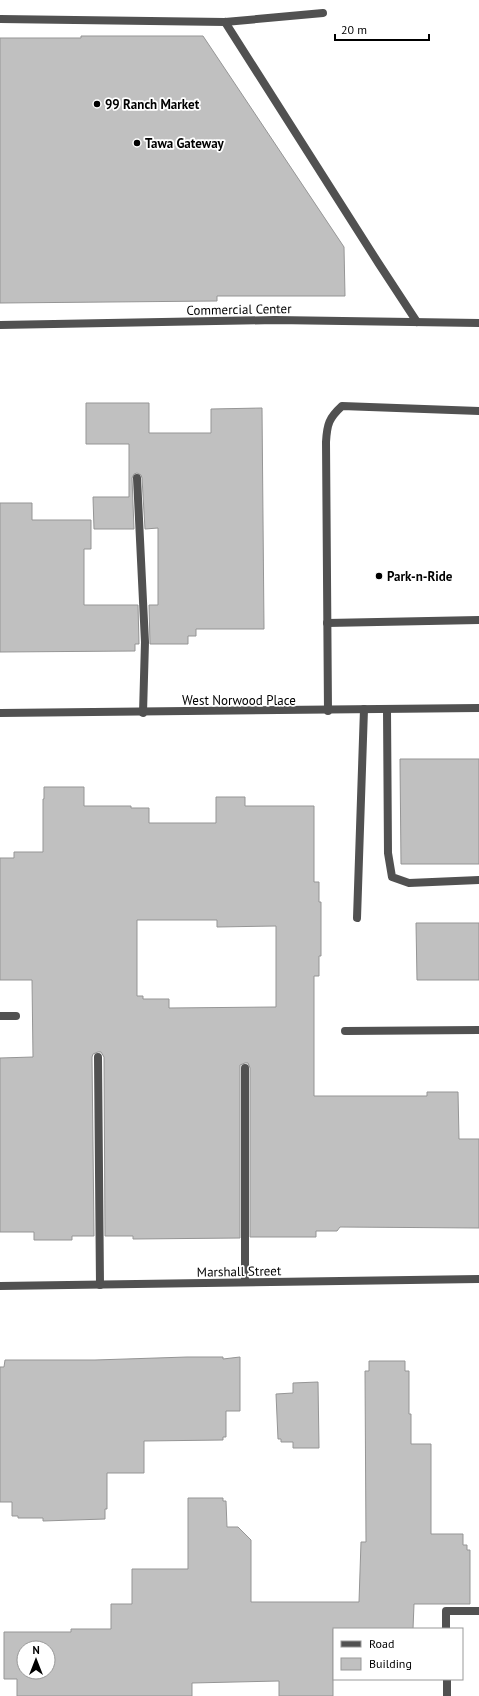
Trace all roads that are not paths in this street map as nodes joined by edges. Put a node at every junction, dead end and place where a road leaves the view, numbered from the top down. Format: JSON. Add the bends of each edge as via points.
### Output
{"nodes":[{"id":1,"x":323,"y":13,"type":"dead end"},
{"id":2,"x":0,"y":19,"type":"edge"},
{"id":3,"x":225,"y":22,"type":"junction"},
{"id":4,"x":418,"y":322,"type":"junction"},
{"id":5,"x":479,"y":323,"type":"edge"},
{"id":6,"x":0,"y":325,"type":"edge"},
{"id":7,"x":479,"y":410,"type":"edge"},
{"id":8,"x":137,"y":478,"type":"dead end"},
{"id":9,"x":479,"y":620,"type":"edge"},
{"id":10,"x":327,"y":622,"type":"junction"},
{"id":11,"x":479,"y":708,"type":"edge"},
{"id":12,"x":364,"y":709,"type":"junction"},
{"id":13,"x":386,"y":710,"type":"junction"},
{"id":14,"x":328,"y":711,"type":"junction"},
{"id":15,"x":143,"y":712,"type":"junction"},
{"id":16,"x":0,"y":713,"type":"edge"},
{"id":17,"x":479,"y":880,"type":"edge"},
{"id":18,"x":357,"y":918,"type":"dead end"},
{"id":19,"x":0,"y":1016,"type":"edge"},
{"id":20,"x":16,"y":1016,"type":"dead end"},
{"id":21,"x":479,"y":1030,"type":"edge"},
{"id":22,"x":345,"y":1031,"type":"dead end"},
{"id":23,"x":98,"y":1057,"type":"dead end"},
{"id":24,"x":245,"y":1068,"type":"dead end"},
{"id":25,"x":479,"y":1279,"type":"edge"},
{"id":26,"x":245,"y":1282,"type":"junction"},
{"id":27,"x":100,"y":1284,"type":"junction"},
{"id":28,"x":0,"y":1286,"type":"edge"},
{"id":29,"x":479,"y":1611,"type":"edge"},
{"id":30,"x":446,"y":1628,"type":"edge"},
{"id":31,"x":447,"y":1680,"type":"edge"},
{"id":32,"x":447,"y":1696,"type":"edge"}],
"edges":[{"from":1,"to":3,"type":"street"},
{"from":2,"to":3,"type":"street"},
{"from":3,"to":4,"type":"street"},
{"from":4,"to":5,"type":"street","name":"Commercial Center"},
{"from":4,"to":6,"type":"street","name":"Commercial Center","via":[[275,320]]},
{"from":7,"to":10,"type":"street","via":[[342,406],[332,416],[326,428]]},
{"from":8,"to":15,"type":"street","via":[[145,642]]},
{"from":9,"to":10,"type":"street"},
{"from":10,"to":14,"type":"street"},
{"from":11,"to":13,"type":"street","name":"West Norwood Place"},
{"from":12,"to":13,"type":"street","name":"West Norwood Place"},
{"from":12,"to":14,"type":"street","name":"West Norwood Place"},
{"from":12,"to":18,"type":"street"},
{"from":13,"to":17,"type":"street","via":[[388,853],[392,877],[409,883]]},
{"from":14,"to":15,"type":"street","name":"West Norwood Place"},
{"from":15,"to":16,"type":"street","name":"West Norwood Place"},
{"from":19,"to":20,"type":"street"},
{"from":21,"to":22,"type":"street"},
{"from":23,"to":27,"type":"street"},
{"from":24,"to":26,"type":"street"},
{"from":25,"to":26,"type":"street","name":"Marshall Street"},
{"from":26,"to":27,"type":"street","name":"Marshall Street"},
{"from":27,"to":28,"type":"street","name":"Marshall Street"},
{"from":29,"to":30,"type":"street","via":[[446,1611]]},
{"from":31,"to":32,"type":"street"}]}
